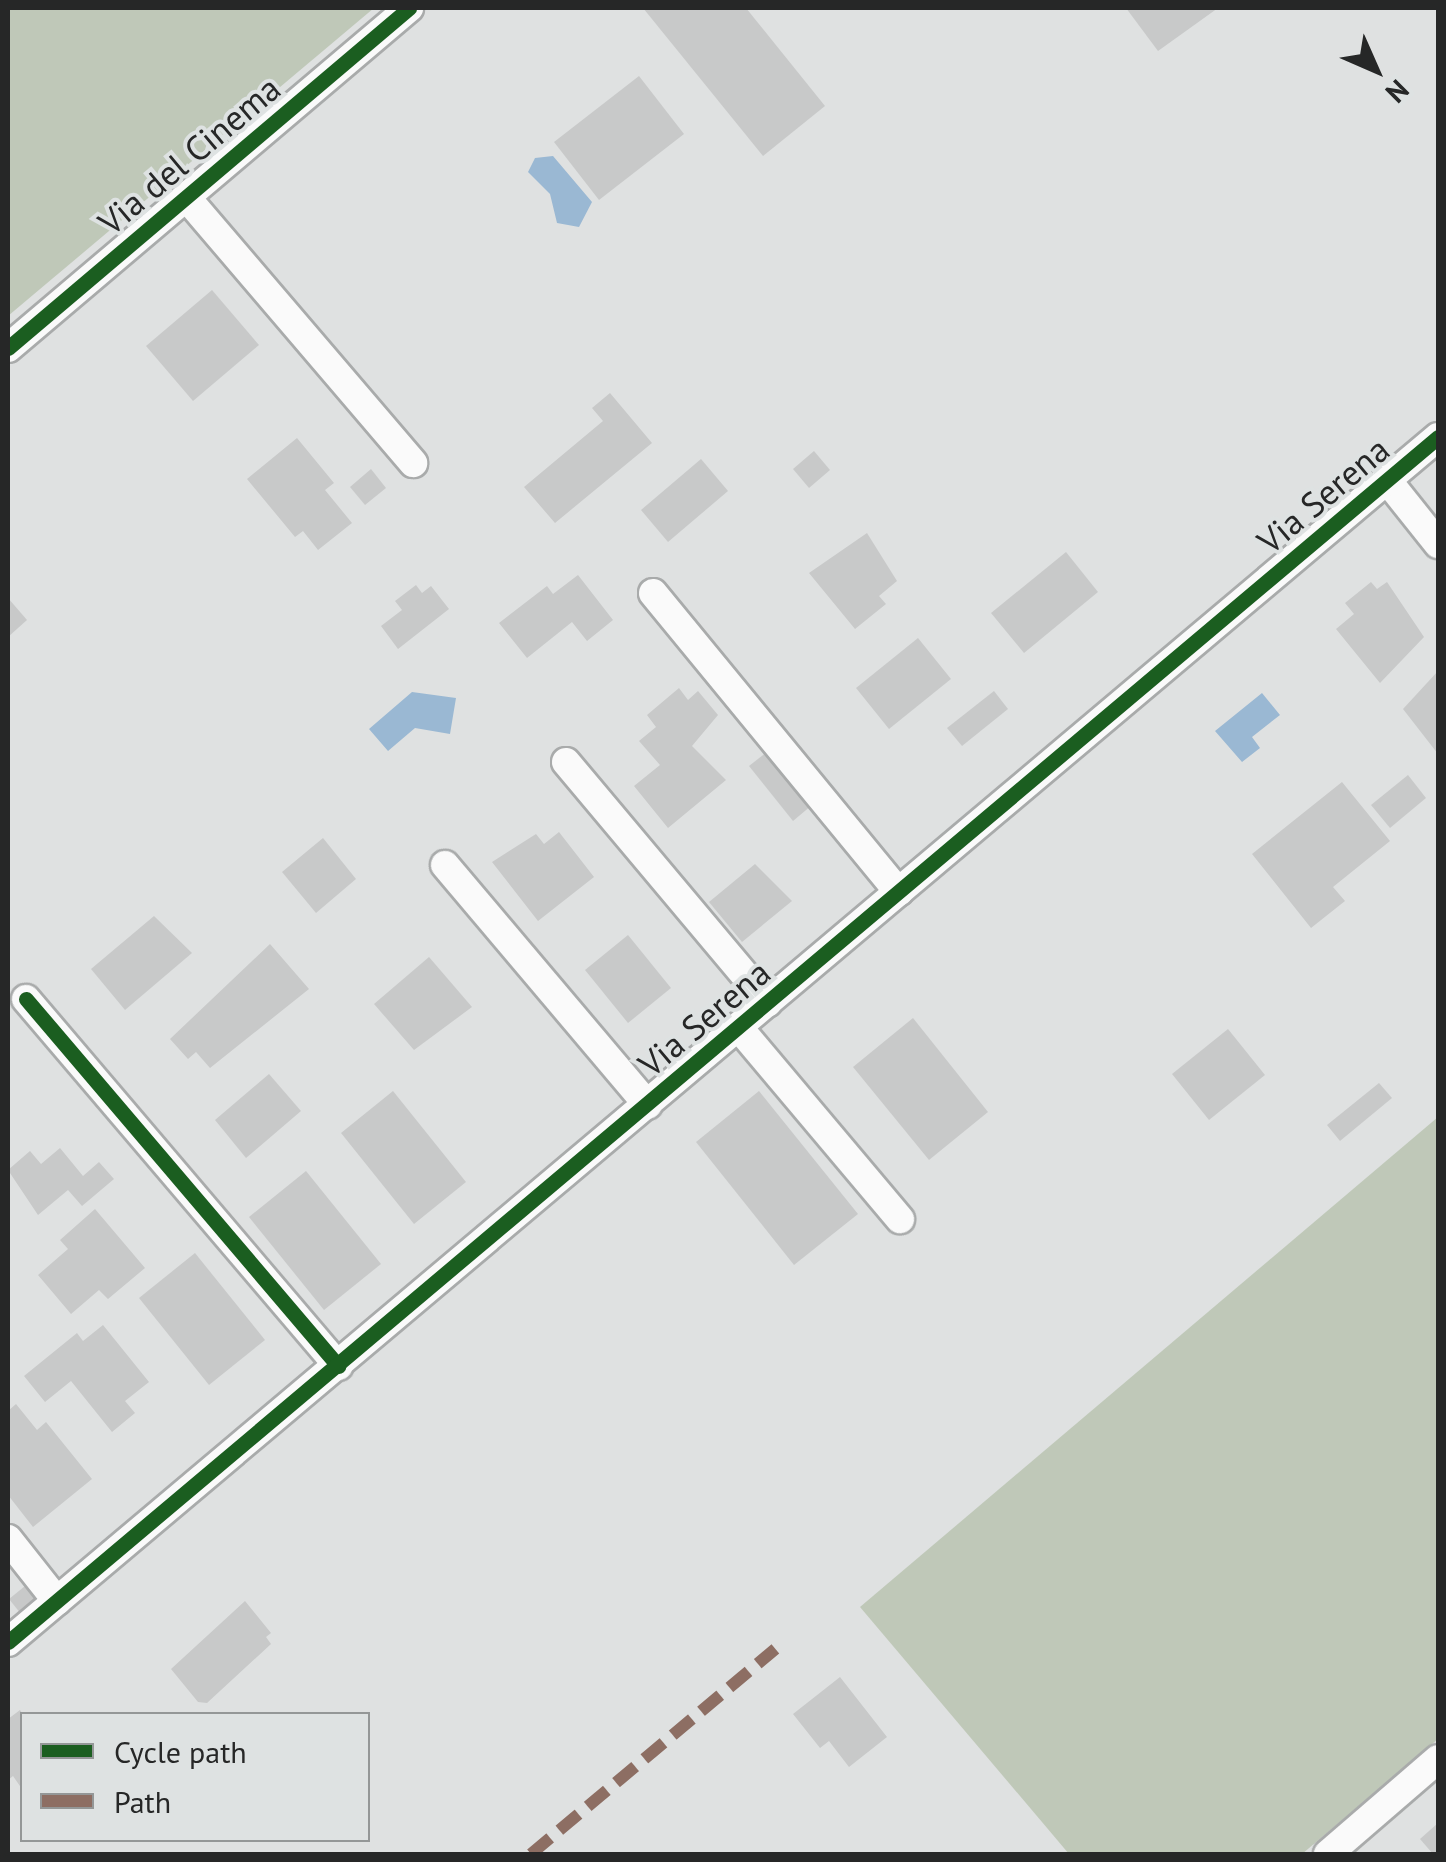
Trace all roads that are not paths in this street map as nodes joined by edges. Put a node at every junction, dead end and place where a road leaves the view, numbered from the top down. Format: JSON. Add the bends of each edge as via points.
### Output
{"nodes":[{"id":1,"x":409,"y":8,"type":"edge"},
{"id":2,"x":186,"y":197,"type":"junction"},
{"id":3,"x":8,"y":348,"type":"edge"},
{"id":4,"x":1438,"y":438,"type":"edge"},
{"id":5,"x":413,"y":463,"type":"dead end"},
{"id":6,"x":1388,"y":480,"type":"junction"},
{"id":7,"x":1438,"y":544,"type":"edge"},
{"id":8,"x":653,"y":593,"type":"dead end"},
{"id":9,"x":566,"y":762,"type":"dead end"},
{"id":10,"x":445,"y":866,"type":"dead end"},
{"id":11,"x":900,"y":892,"type":"junction"},
{"id":12,"x":26,"y":999,"type":"dead end"},
{"id":13,"x":768,"y":1004,"type":"junction"},
{"id":14,"x":739,"y":1028,"type":"junction"},
{"id":15,"x":648,"y":1105,"type":"junction"},
{"id":16,"x":900,"y":1219,"type":"dead end"},
{"id":17,"x":338,"y":1366,"type":"junction"},
{"id":18,"x":8,"y":1539,"type":"edge"},
{"id":19,"x":57,"y":1601,"type":"junction"},
{"id":20,"x":8,"y":1642,"type":"edge"},
{"id":21,"x":1438,"y":1759,"type":"edge"},
{"id":22,"x":1328,"y":1854,"type":"edge"}],
"edges":[{"from":1,"to":2,"type":"street","name":"Via del Cinema"},
{"from":2,"to":3,"type":"street","name":"Via del Cinema"},
{"from":2,"to":5,"type":"street"},
{"from":4,"to":6,"type":"street","name":"Via Serena"},
{"from":6,"to":7,"type":"street"},
{"from":6,"to":11,"type":"street","name":"Via Serena"},
{"from":8,"to":11,"type":"street"},
{"from":9,"to":13,"type":"street"},
{"from":10,"to":15,"type":"street"},
{"from":11,"to":13,"type":"street","name":"Via Serena"},
{"from":12,"to":17,"type":"street"},
{"from":13,"to":14,"type":"street","name":"Via Serena"},
{"from":14,"to":15,"type":"street","name":"Via Serena"},
{"from":14,"to":16,"type":"street"},
{"from":15,"to":17,"type":"street","name":"Via Serena"},
{"from":17,"to":19,"type":"street","name":"Via Serena"},
{"from":18,"to":19,"type":"street"},
{"from":19,"to":20,"type":"street","name":"Via Serena"},
{"from":21,"to":22,"type":"street"}]}
